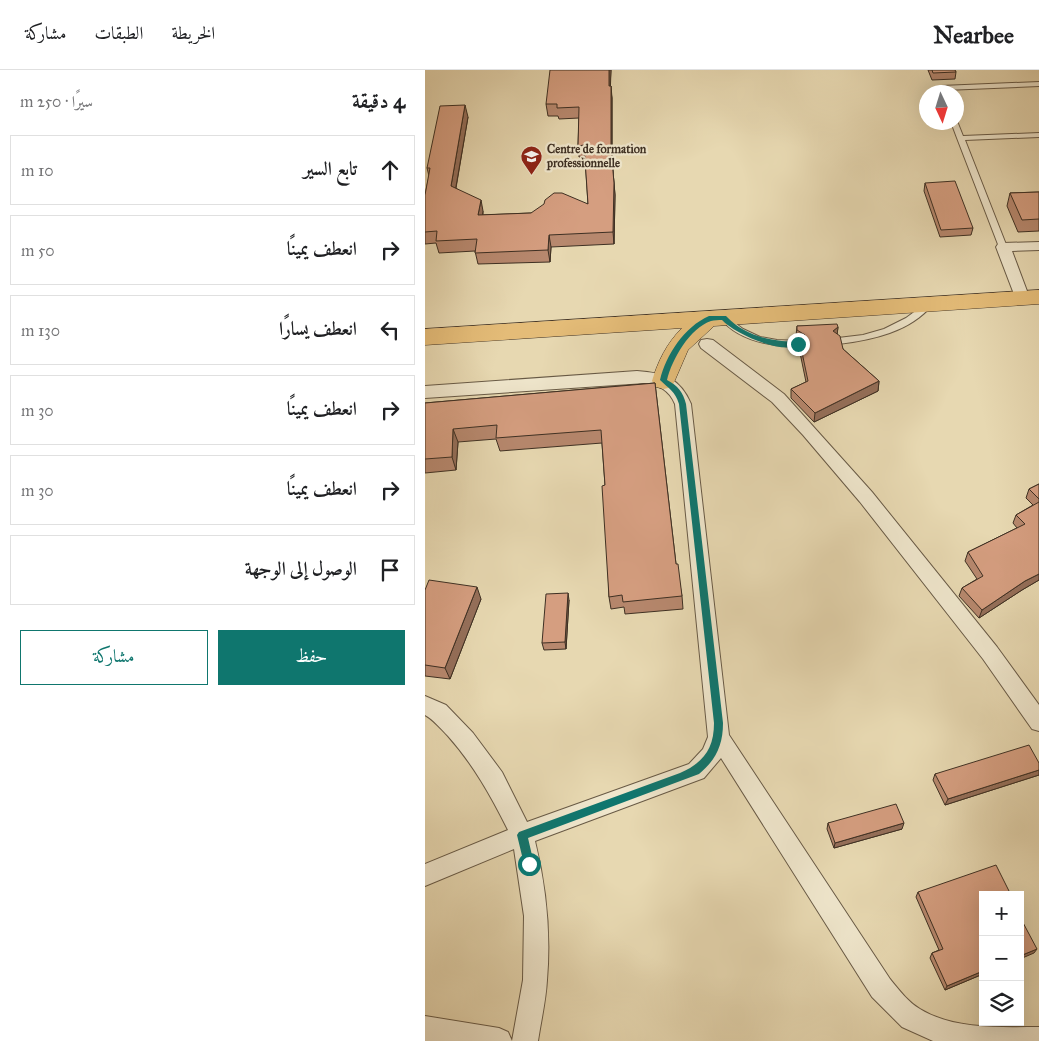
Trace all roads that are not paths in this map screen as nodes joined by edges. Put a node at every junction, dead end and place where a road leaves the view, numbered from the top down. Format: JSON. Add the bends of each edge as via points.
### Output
{"nodes":[{"id":1,"x":1039,"y":84,"type":"edge"},
{"id":2,"x":964,"y":87,"type":"edge"},
{"id":3,"x":957,"y":130,"type":"edge"},
{"id":4,"x":1039,"y":135,"type":"edge"},
{"id":5,"x":960,"y":138,"type":"junction"},
{"id":6,"x":1039,"y":246,"type":"edge"},
{"id":7,"x":1003,"y":247,"type":"junction"},
{"id":8,"x":1031,"y":298,"type":"edge"},
{"id":9,"x":929,"y":304,"type":"junction"},
{"id":10,"x":717,"y":318,"type":"junction"},
{"id":11,"x":425,"y":338,"type":"edge"},
{"id":12,"x":838,"y":341,"type":"edge"},
{"id":13,"x":707,"y":344,"type":"dead end"},
{"id":14,"x":798,"y":344,"type":"edge"},
{"id":15,"x":663,"y":380,"type":"junction"},
{"id":16,"x":425,"y":392,"type":"edge"},
{"id":17,"x":425,"y":704,"type":"edge"},
{"id":18,"x":1039,"y":722,"type":"edge"},
{"id":19,"x":719,"y":736,"type":"junction"},
{"id":20,"x":522,"y":835,"type":"junction"},
{"id":21,"x":425,"y":875,"type":"edge"},
{"id":22,"x":425,"y":1029,"type":"edge"},
{"id":23,"x":1039,"y":1040,"type":"edge"},
{"id":24,"x":499,"y":1041,"type":"edge"},
{"id":25,"x":525,"y":1041,"type":"edge"}],
"edges":[{"from":1,"to":2,"type":"lane"},
{"from":3,"to":5,"type":"lane"},
{"from":4,"to":5,"type":"lane"},
{"from":5,"to":7,"type":"lane"},
{"from":6,"to":7,"type":"street"},
{"from":7,"to":8,"type":"street"},
{"from":8,"to":9,"type":"main road"},
{"from":9,"to":10,"type":"main road"},
{"from":9,"to":12,"type":"lane","via":[[907,323],[893,330]]},
{"from":10,"to":11,"type":"main road"},
{"from":10,"to":14,"type":"lane","via":[[754,338]]},
{"from":10,"to":15,"type":"main road","via":[[697,327],[678,346]]},
{"from":13,"to":18,"type":"street","via":[[777,398],[809,431],[910,552]]},
{"from":15,"to":16,"type":"street","via":[[637,377]]},
{"from":15,"to":19,"type":"street","via":[[677,390],[683,404]]},
{"from":17,"to":20,"type":"street","via":[[439,712],[465,740],[494,779]]},
{"from":19,"to":20,"type":"street","via":[[715,750],[696,771]]},
{"from":19,"to":23,"type":"street","via":[[881,988],[895,1004],[911,1018],[950,1034]]},
{"from":20,"to":21,"type":"street"},
{"from":20,"to":25,"type":"street","via":[[536,916],[535,980]]},
{"from":22,"to":24,"type":"street"}]}
